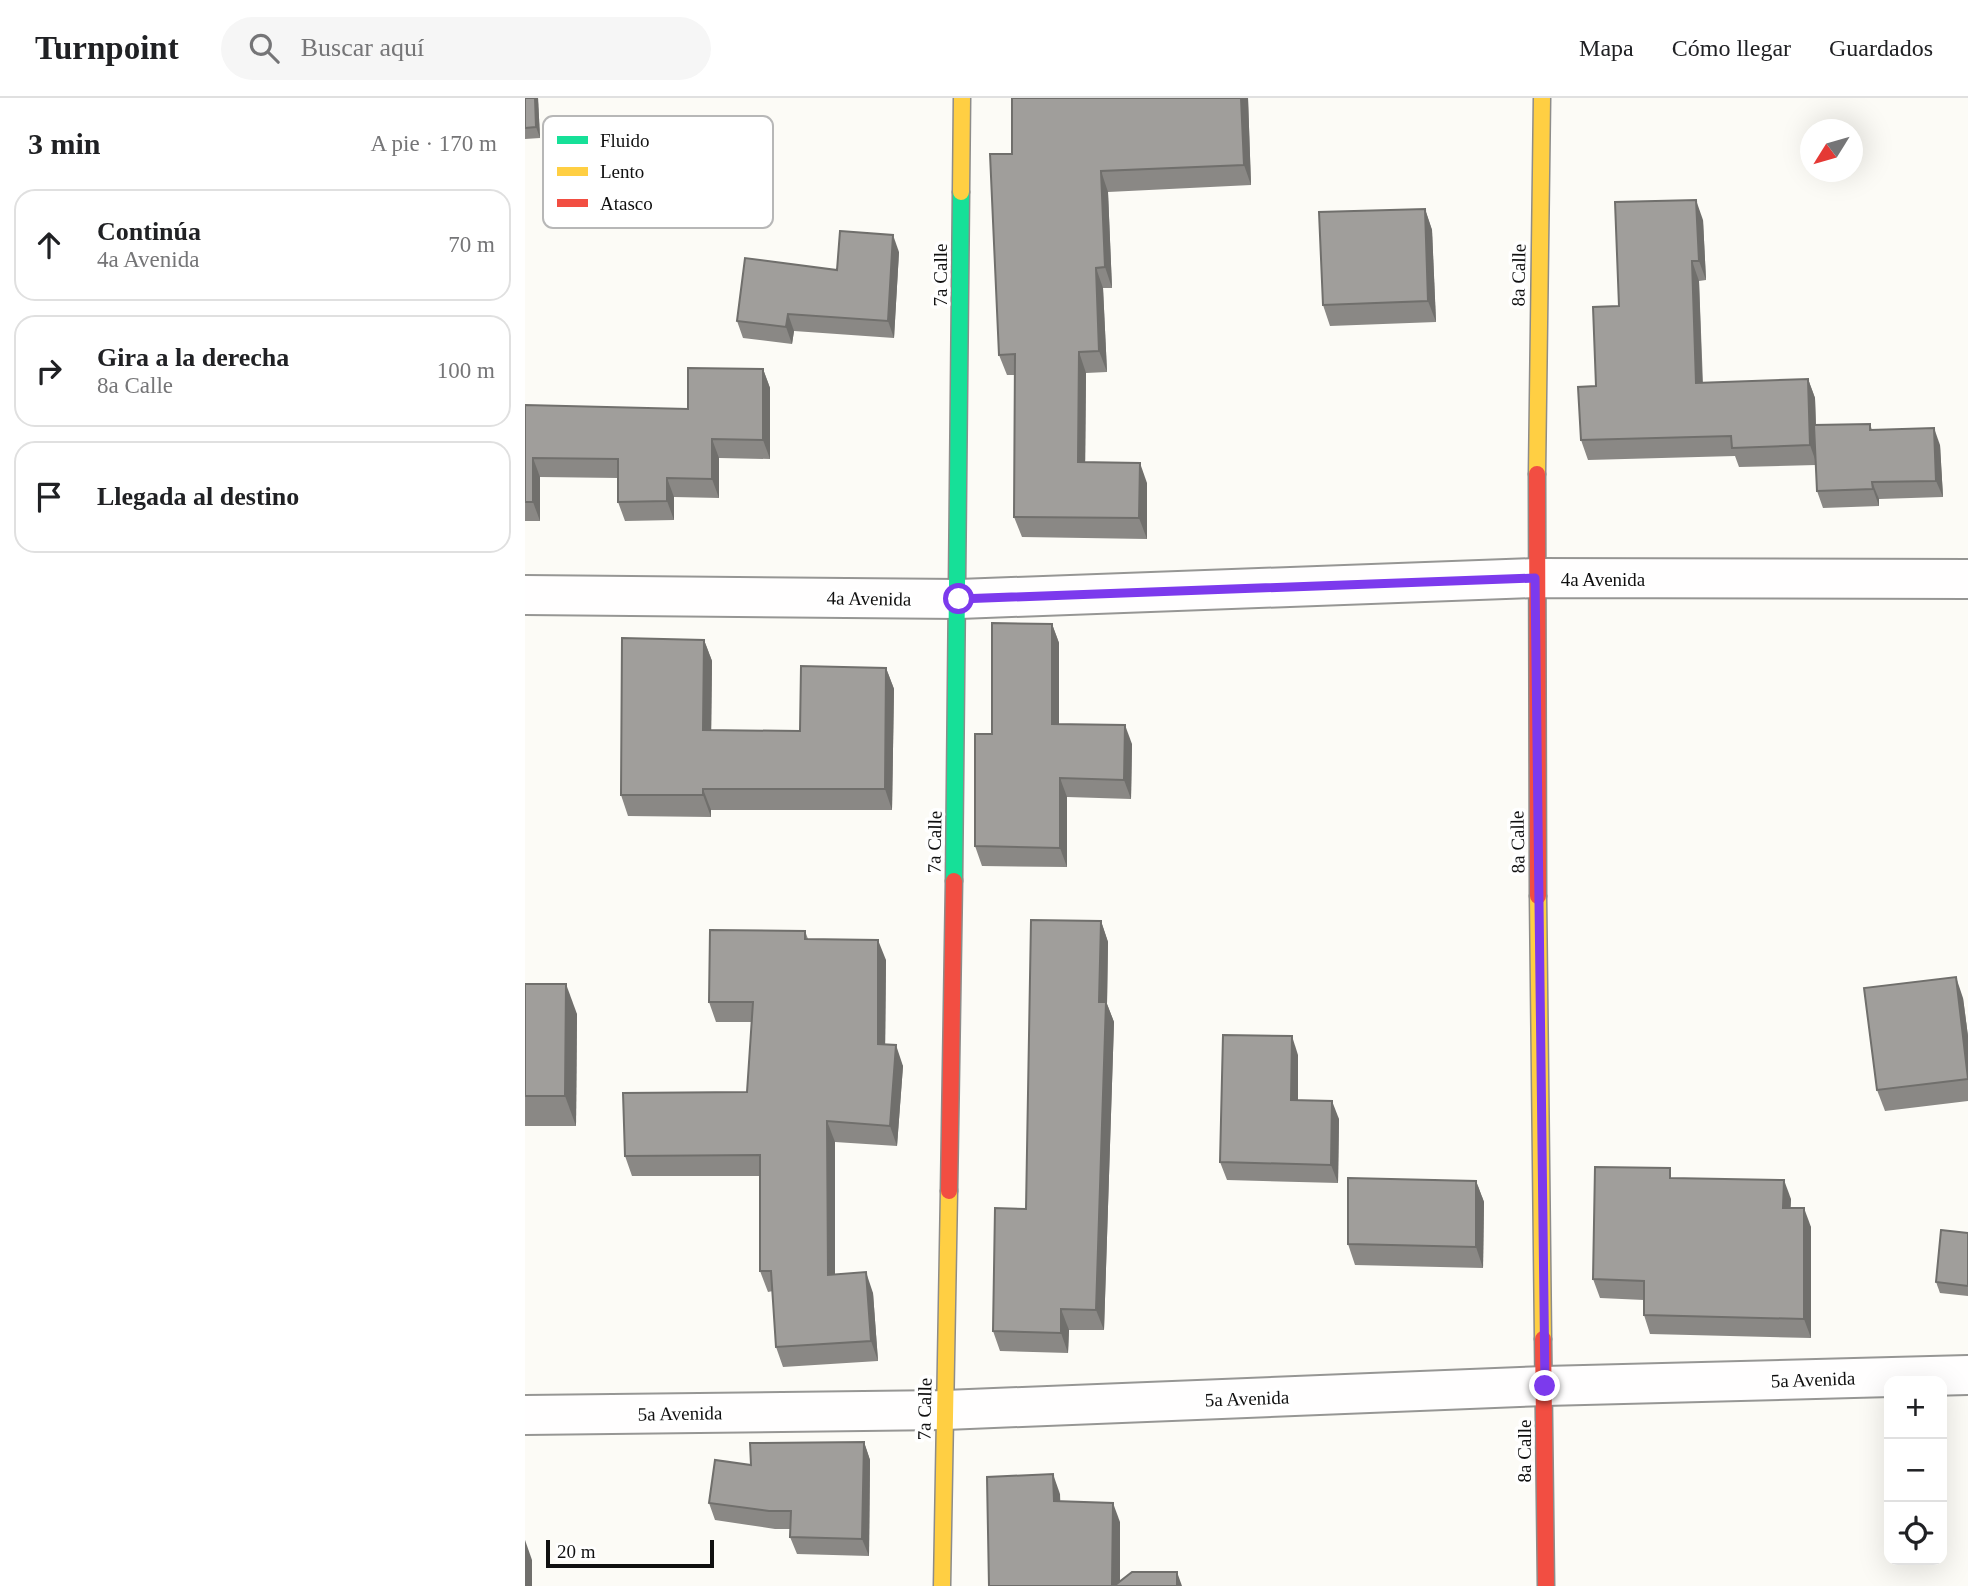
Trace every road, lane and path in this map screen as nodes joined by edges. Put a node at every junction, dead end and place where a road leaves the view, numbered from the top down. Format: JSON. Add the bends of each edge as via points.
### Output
{"nodes":[{"id":1,"x":962,"y":98,"type":"edge"},
{"id":2,"x":1542,"y":98,"type":"edge"},
{"id":3,"x":1535,"y":578,"type":"junction"},
{"id":4,"x":1968,"y":579,"type":"edge"},
{"id":5,"x":525,"y":595,"type":"edge"},
{"id":6,"x":959,"y":599,"type":"junction"},
{"id":7,"x":1968,"y":1375,"type":"edge"},
{"id":8,"x":1545,"y":1386,"type":"junction"},
{"id":9,"x":945,"y":1410,"type":"junction"},
{"id":10,"x":525,"y":1415,"type":"edge"},
{"id":11,"x":942,"y":1586,"type":"edge"},
{"id":12,"x":1546,"y":1586,"type":"edge"}],
"edges":[{"from":1,"to":6,"type":"street","name":"7a Calle"},
{"from":2,"to":3,"type":"street","name":"8a Calle"},
{"from":3,"to":4,"type":"street","name":"4a Avenida"},
{"from":3,"to":6,"type":"street","name":"4a Avenida"},
{"from":3,"to":8,"type":"street","name":"8a Calle"},
{"from":5,"to":6,"type":"street","name":"4a Avenida"},
{"from":6,"to":9,"type":"street","name":"7a Calle"},
{"from":7,"to":8,"type":"street","name":"5a Avenida"},
{"from":8,"to":9,"type":"street","name":"5a Avenida"},
{"from":8,"to":12,"type":"street","name":"8a Calle"},
{"from":9,"to":10,"type":"street","name":"5a Avenida"},
{"from":9,"to":11,"type":"street","name":"7a Calle"}]}
